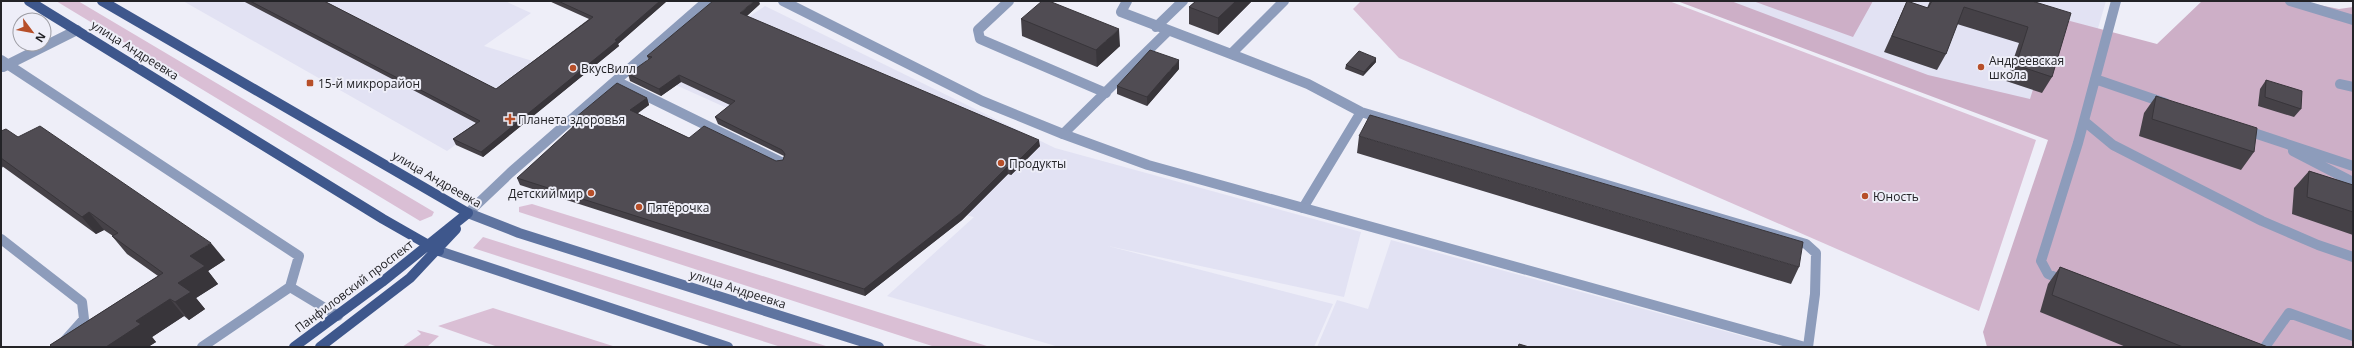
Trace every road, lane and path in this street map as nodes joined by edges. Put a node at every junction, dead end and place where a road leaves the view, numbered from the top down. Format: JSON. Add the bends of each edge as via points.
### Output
{"nodes":[{"id":1,"x":29,"y":1,"type":"edge"},
{"id":2,"x":102,"y":1,"type":"edge"},
{"id":3,"x":707,"y":1,"type":"edge"},
{"id":4,"x":784,"y":1,"type":"edge"},
{"id":5,"x":1009,"y":1,"type":"edge"},
{"id":6,"x":1127,"y":1,"type":"edge"},
{"id":7,"x":1183,"y":1,"type":"edge"},
{"id":8,"x":1284,"y":1,"type":"edge"},
{"id":9,"x":2116,"y":1,"type":"edge"},
{"id":10,"x":2290,"y":1,"type":"edge"},
{"id":11,"x":2353,"y":20,"type":"edge"},
{"id":12,"x":1156,"y":27,"type":"junction"},
{"id":13,"x":77,"y":30,"type":"junction"},
{"id":14,"x":1168,"y":31,"type":"junction"},
{"id":15,"x":1231,"y":54,"type":"junction"},
{"id":16,"x":3,"y":64,"type":"edge"},
{"id":17,"x":2096,"y":79,"type":"junction"},
{"id":18,"x":616,"y":81,"type":"junction"},
{"id":19,"x":2340,"y":84,"type":"dead end"},
{"id":20,"x":2353,"y":88,"type":"edge"},
{"id":21,"x":1106,"y":93,"type":"junction"},
{"id":22,"x":2176,"y":106,"type":"edge"},
{"id":23,"x":1361,"y":112,"type":"junction"},
{"id":24,"x":2084,"y":122,"type":"junction"},
{"id":25,"x":2234,"y":126,"type":"edge"},
{"id":26,"x":1063,"y":134,"type":"junction"},
{"id":27,"x":2263,"y":136,"type":"junction"},
{"id":28,"x":782,"y":162,"type":"edge"},
{"id":29,"x":2353,"y":166,"type":"edge"},
{"id":30,"x":2353,"y":182,"type":"edge"},
{"id":31,"x":1303,"y":208,"type":"junction"},
{"id":32,"x":468,"y":213,"type":"junction"},
{"id":33,"x":1,"y":239,"type":"edge"},
{"id":34,"x":434,"y":248,"type":"junction"},
{"id":35,"x":2353,"y":256,"type":"edge"},
{"id":36,"x":2077,"y":285,"type":"edge"},
{"id":37,"x":290,"y":287,"type":"junction"},
{"id":38,"x":338,"y":316,"type":"junction"},
{"id":39,"x":2353,"y":336,"type":"edge"},
{"id":40,"x":59,"y":347,"type":"edge"},
{"id":41,"x":202,"y":347,"type":"edge"},
{"id":42,"x":294,"y":347,"type":"edge"},
{"id":43,"x":320,"y":347,"type":"edge"},
{"id":44,"x":728,"y":347,"type":"edge"},
{"id":45,"x":879,"y":347,"type":"edge"},
{"id":46,"x":1807,"y":347,"type":"edge"},
{"id":47,"x":2265,"y":347,"type":"edge"}],
"edges":[{"from":1,"to":13,"type":"main road","name":"улица Андреевка"},
{"from":2,"to":32,"type":"main road","name":"улица Андреевка"},
{"from":3,"to":18,"type":"street"},
{"from":4,"to":26,"type":"street","via":[[982,101]]},
{"from":5,"to":21,"type":"street","via":[[978,30],[980,39]]},
{"from":6,"to":12,"type":"street","via":[[1121,12]]},
{"from":7,"to":12,"type":"street"},
{"from":8,"to":15,"type":"street"},
{"from":9,"to":17,"type":"street"},
{"from":10,"to":11,"type":"street"},
{"from":12,"to":14,"type":"street"},
{"from":13,"to":16,"type":"street"},
{"from":13,"to":34,"type":"main road","name":"улица Андреевка"},
{"from":14,"to":15,"type":"street"},
{"from":14,"to":21,"type":"street"},
{"from":15,"to":23,"type":"street","via":[[1308,84]]},
{"from":16,"to":37,"type":"street","via":[[299,256]]},
{"from":17,"to":22,"type":"street"},
{"from":17,"to":24,"type":"street"},
{"from":18,"to":28,"type":"street"},
{"from":18,"to":32,"type":"street","via":[[510,172]]},
{"from":19,"to":20,"type":"street"},
{"from":21,"to":26,"type":"street"},
{"from":23,"to":31,"type":"street"},
{"from":23,"to":46,"type":"street","via":[[1806,244],[1816,254],[1815,294]]},
{"from":24,"to":35,"type":"street","via":[[2113,145],[2262,220],[2318,245]]},
{"from":24,"to":36,"type":"street","via":[[2041,261],[2048,274]]},
{"from":25,"to":27,"type":"street"},
{"from":26,"to":31,"type":"street","via":[[1148,165]]},
{"from":27,"to":29,"type":"street"},
{"from":27,"to":30,"type":"street"},
{"from":31,"to":46,"type":"street"},
{"from":32,"to":34,"type":"main road"},
{"from":32,"to":45,"type":"main road","name":"улица Андреевка","via":[[519,233]]},
{"from":33,"to":40,"type":"street","via":[[82,302],[84,319]]},
{"from":34,"to":38,"type":"main road","name":"Панфиловский проспект"},
{"from":34,"to":43,"type":"main road","name":"Панфиловский проспект","via":[[368,313]]},
{"from":34,"to":44,"type":"main road","name":"улица Андреевка","via":[[455,258]]},
{"from":37,"to":38,"type":"street"},
{"from":37,"to":41,"type":"street"},
{"from":38,"to":42,"type":"main road","name":"Панфиловский проспект"},
{"from":39,"to":47,"type":"street","via":[[2289,312]]}]}
